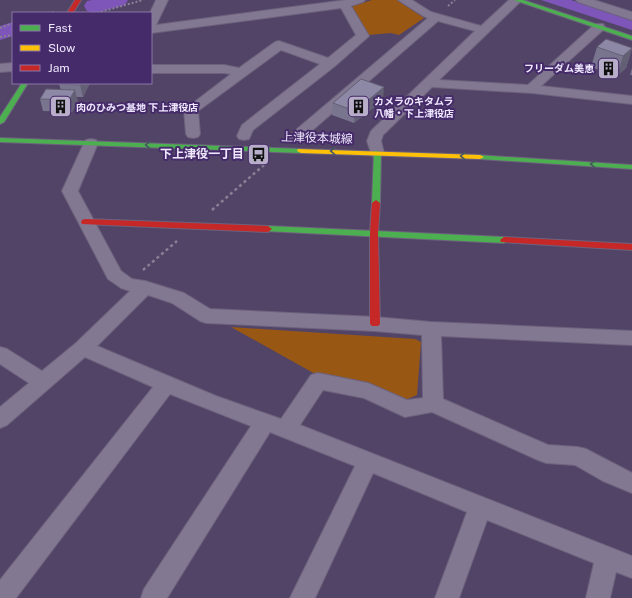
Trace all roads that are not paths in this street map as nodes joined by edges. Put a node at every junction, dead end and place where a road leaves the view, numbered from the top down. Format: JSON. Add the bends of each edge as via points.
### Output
{"nodes":[{"id":1,"x":78,"y":0,"type":"edge"},
{"id":2,"x":162,"y":0,"type":"edge"},
{"id":3,"x":359,"y":0,"type":"edge"},
{"id":4,"x":404,"y":0,"type":"edge"},
{"id":5,"x":517,"y":0,"type":"edge"},
{"id":6,"x":582,"y":0,"type":"edge"},
{"id":7,"x":344,"y":4,"type":"junction"},
{"id":8,"x":71,"y":12,"type":"edge"},
{"id":9,"x":632,"y":16,"type":"edge"},
{"id":10,"x":436,"y":17,"type":"junction"},
{"id":11,"x":152,"y":22,"type":"edge"},
{"id":12,"x":599,"y":27,"type":"junction"},
{"id":13,"x":152,"y":29,"type":"edge"},
{"id":14,"x":483,"y":30,"type":"junction"},
{"id":15,"x":632,"y":38,"type":"edge"},
{"id":16,"x":330,"y":63,"type":"junction"},
{"id":17,"x":12,"y":67,"type":"edge"},
{"id":18,"x":0,"y":68,"type":"edge"},
{"id":19,"x":152,"y":69,"type":"edge"},
{"id":20,"x":242,"y":73,"type":"junction"},
{"id":21,"x":429,"y":83,"type":"junction"},
{"id":22,"x":24,"y":84,"type":"edge"},
{"id":23,"x":532,"y":89,"type":"junction"},
{"id":24,"x":632,"y":100,"type":"edge"},
{"id":25,"x":0,"y":122,"type":"edge"},
{"id":26,"x":193,"y":134,"type":"dead end"},
{"id":27,"x":244,"y":136,"type":"dead end"},
{"id":28,"x":292,"y":138,"type":"joint"},
{"id":29,"x":310,"y":139,"type":"dead end"},
{"id":30,"x":0,"y":140,"type":"edge"},
{"id":31,"x":91,"y":143,"type":"junction"},
{"id":32,"x":376,"y":144,"type":"junction"},
{"id":33,"x":632,"y":167,"type":"edge"},
{"id":34,"x":85,"y":222,"type":"junction"},
{"id":35,"x":374,"y":233,"type":"junction"},
{"id":36,"x":632,"y":248,"type":"edge"},
{"id":37,"x":145,"y":287,"type":"junction"},
{"id":38,"x":376,"y":324,"type":"junction"},
{"id":39,"x":431,"y":329,"type":"junction"},
{"id":40,"x":632,"y":338,"type":"edge"},
{"id":41,"x":83,"y":348,"type":"junction"},
{"id":42,"x":0,"y":354,"type":"edge"},
{"id":43,"x":42,"y":381,"type":"junction"},
{"id":44,"x":167,"y":384,"type":"junction"},
{"id":45,"x":433,"y":404,"type":"junction"},
{"id":46,"x":0,"y":419,"type":"edge"},
{"id":47,"x":265,"y":422,"type":"junction"},
{"id":48,"x":286,"y":429,"type":"junction"},
{"id":49,"x":368,"y":461,"type":"junction"},
{"id":50,"x":632,"y":483,"type":"edge"},
{"id":51,"x":480,"y":507,"type":"junction"},
{"id":52,"x":607,"y":557,"type":"junction"},
{"id":53,"x":632,"y":567,"type":"edge"},
{"id":54,"x":1,"y":598,"type":"edge"},
{"id":55,"x":153,"y":598,"type":"edge"},
{"id":56,"x":302,"y":598,"type":"edge"},
{"id":57,"x":447,"y":598,"type":"edge"},
{"id":58,"x":598,"y":598,"type":"edge"}],
"edges":[{"from":1,"to":8,"type":"main road"},
{"from":2,"to":11,"type":"street"},
{"from":3,"to":7,"type":"street"},
{"from":4,"to":10,"type":"street"},
{"from":5,"to":12,"type":"main road"},
{"from":5,"to":14,"type":"street"},
{"from":6,"to":9,"type":"street","via":[[621,7]]},
{"from":7,"to":13,"type":"street"},
{"from":7,"to":16,"type":"street","via":[[363,36]]},
{"from":10,"to":14,"type":"street"},
{"from":10,"to":28,"type":"street"},
{"from":12,"to":15,"type":"main road"},
{"from":12,"to":23,"type":"street"},
{"from":14,"to":21,"type":"street"},
{"from":16,"to":20,"type":"street","via":[[279,46]]},
{"from":16,"to":27,"type":"street","via":[[247,128]]},
{"from":17,"to":18,"type":"street"},
{"from":19,"to":20,"type":"street","via":[[224,69]]},
{"from":20,"to":26,"type":"street","via":[[191,110]]},
{"from":21,"to":23,"type":"street"},
{"from":21,"to":32,"type":"street","via":[[376,134]]},
{"from":22,"to":25,"type":"main road"},
{"from":23,"to":24,"type":"street"},
{"from":28,"to":29,"type":"main road","name":"上津役本城線"},
{"from":30,"to":31,"type":"main road","name":"上津役本城線"},
{"from":32,"to":31,"type":"main road","name":"上津役本城線","one_way":true},
{"from":31,"to":34,"type":"street","via":[[70,191]]},
{"from":33,"to":32,"type":"main road","name":"上津役本城線","one_way":true,"via":[[508,158]]},
{"from":32,"to":35,"type":"main road","via":[[378,160]]},
{"from":34,"to":35,"type":"main road"},
{"from":34,"to":37,"type":"street","via":[[114,275],[127,284]]},
{"from":35,"to":36,"type":"main road"},
{"from":35,"to":38,"type":"main road"},
{"from":37,"to":38,"type":"street","via":[[178,298],[206,316]]},
{"from":37,"to":41,"type":"street"},
{"from":38,"to":39,"type":"street"},
{"from":39,"to":40,"type":"street"},
{"from":39,"to":45,"type":"street"},
{"from":41,"to":43,"type":"street"},
{"from":41,"to":44,"type":"street"},
{"from":42,"to":43,"type":"street"},
{"from":43,"to":46,"type":"street"},
{"from":44,"to":47,"type":"street"},
{"from":44,"to":54,"type":"street"},
{"from":45,"to":48,"type":"street","via":[[404,410],[368,391],[318,381]]},
{"from":45,"to":50,"type":"street","via":[[546,454],[578,456]]},
{"from":47,"to":48,"type":"street"},
{"from":47,"to":55,"type":"street"},
{"from":48,"to":49,"type":"street"},
{"from":49,"to":51,"type":"street"},
{"from":49,"to":56,"type":"street"},
{"from":51,"to":52,"type":"street"},
{"from":51,"to":57,"type":"street"},
{"from":52,"to":53,"type":"street"},
{"from":52,"to":58,"type":"street"}]}
